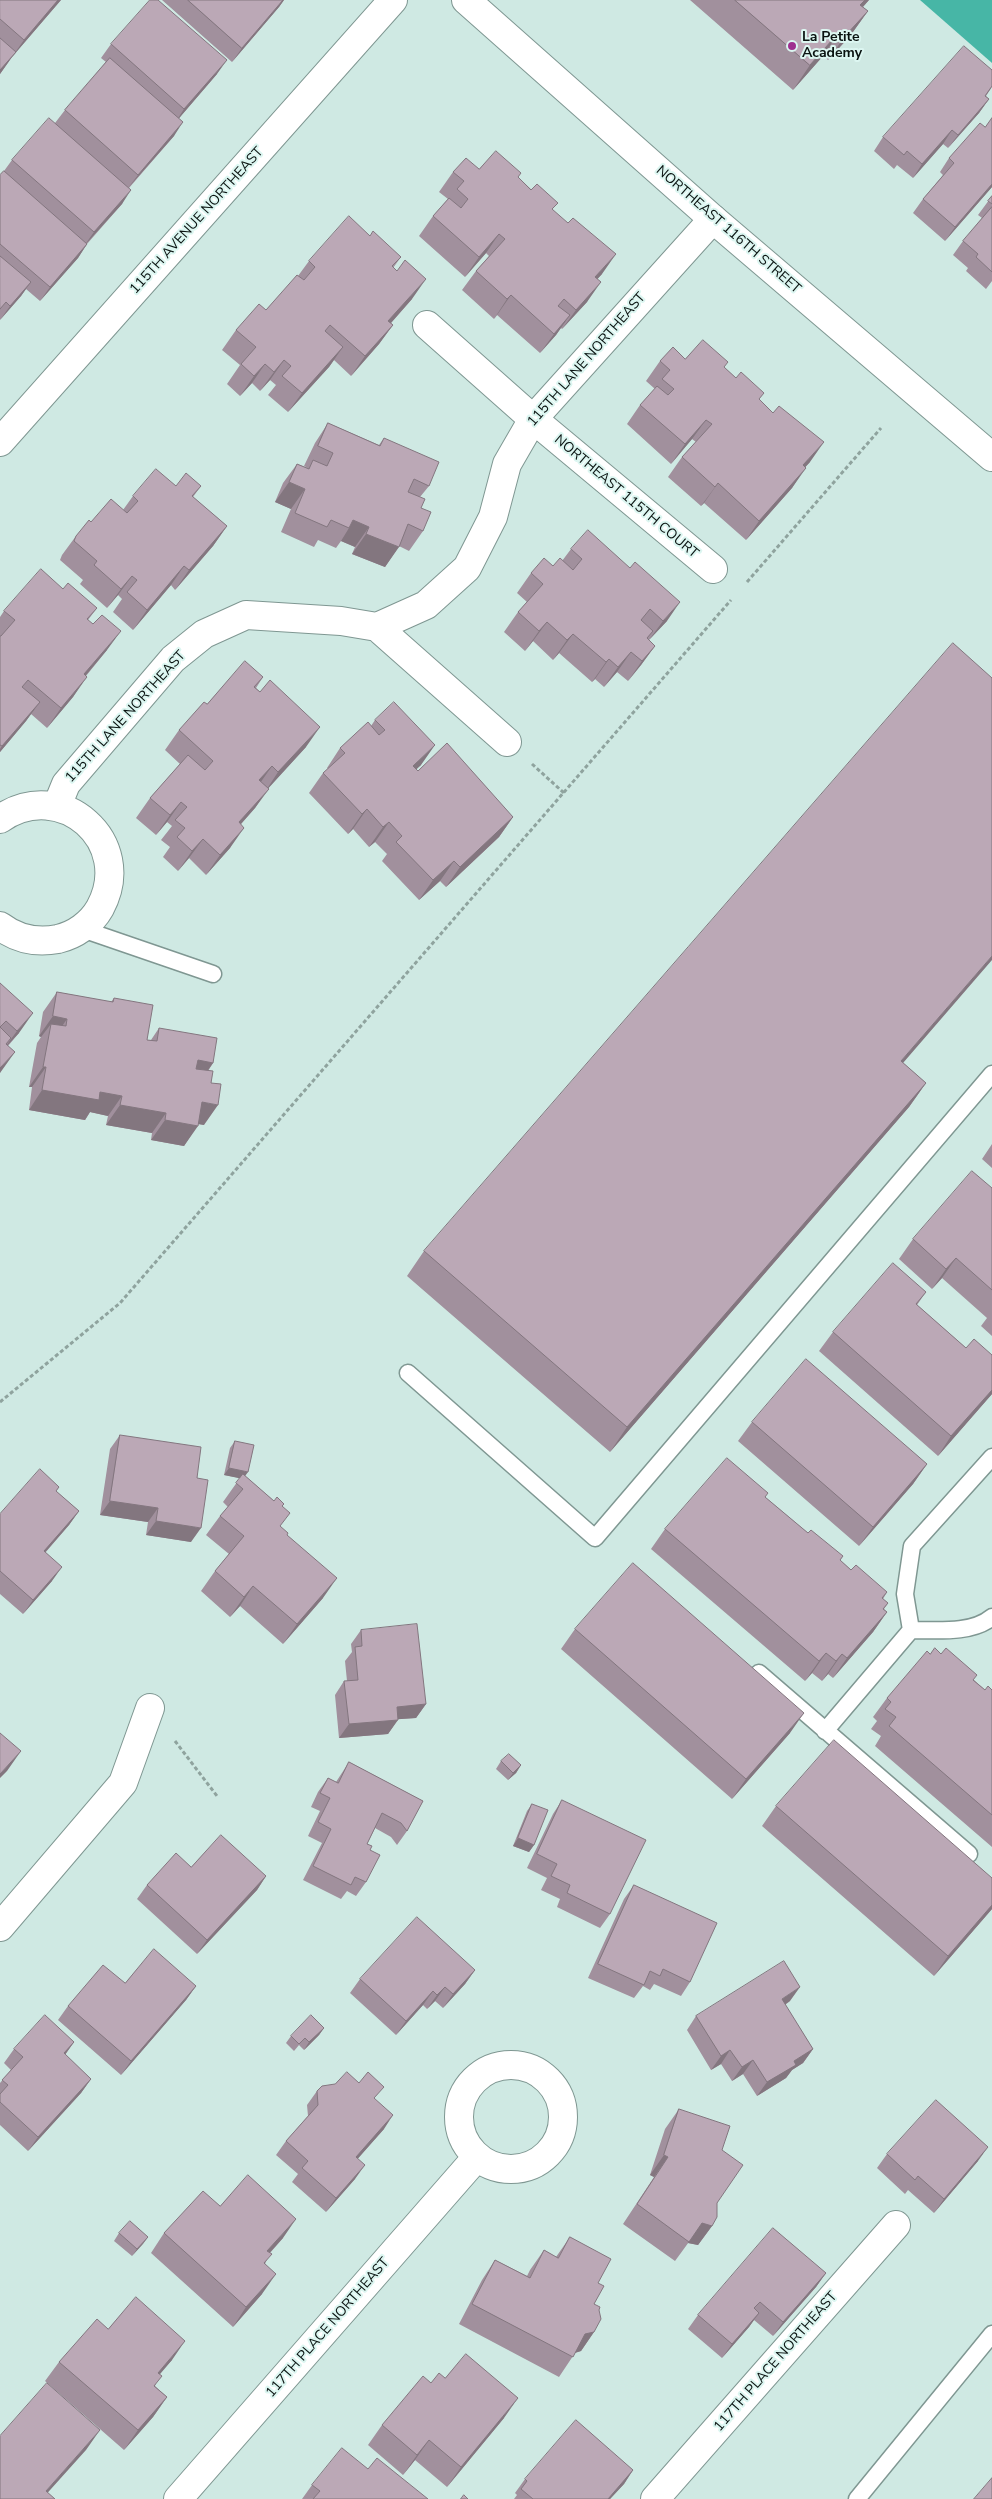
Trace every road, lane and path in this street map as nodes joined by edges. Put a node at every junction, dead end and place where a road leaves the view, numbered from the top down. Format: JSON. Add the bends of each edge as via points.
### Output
{"nodes":[{"id":1,"x":393,"y":0,"type":"edge"},
{"id":2,"x":466,"y":0,"type":"edge"},
{"id":3,"x":713,"y":219,"type":"junction"},
{"id":4,"x":427,"y":325,"type":"dead end"},
{"id":5,"x":533,"y":419,"type":"junction"},
{"id":6,"x":881,"y":428,"type":"dead end"},
{"id":7,"x":0,"y":442,"type":"edge"},
{"id":8,"x":992,"y":457,"type":"edge"},
{"id":9,"x":713,"y":569,"type":"dead end"},
{"id":10,"x":745,"y":584,"type":"dead end"},
{"id":11,"x":732,"y":598,"type":"dead end"},
{"id":12,"x":376,"y":627,"type":"junction"},
{"id":13,"x":507,"y":742,"type":"joint"},
{"id":14,"x":564,"y":793,"type":"junction"},
{"id":15,"x":57,"y":806,"type":"junction"},
{"id":16,"x":0,"y":820,"type":"edge"},
{"id":17,"x":0,"y":926,"type":"edge"},
{"id":18,"x":82,"y":929,"type":"junction"},
{"id":19,"x":212,"y":974,"type":"dead end"},
{"id":20,"x":992,"y":1074,"type":"edge"},
{"id":21,"x":408,"y":1373,"type":"dead end"},
{"id":22,"x":0,"y":1402,"type":"edge"},
{"id":23,"x":992,"y":1457,"type":"edge"},
{"id":24,"x":992,"y":1617,"type":"edge"},
{"id":25,"x":911,"y":1630,"type":"junction"},
{"id":26,"x":750,"y":1666,"type":"edge"},
{"id":27,"x":150,"y":1708,"type":"joint"},
{"id":28,"x":825,"y":1731,"type":"junction"},
{"id":29,"x":217,"y":1796,"type":"dead end"},
{"id":30,"x":968,"y":1854,"type":"edge"},
{"id":31,"x":0,"y":1927,"type":"edge"},
{"id":32,"x":477,"y":2157,"type":"dead end"},
{"id":33,"x":896,"y":2225,"type":"dead end"},
{"id":34,"x":992,"y":2334,"type":"edge"},
{"id":35,"x":178,"y":2499,"type":"edge"},
{"id":36,"x":655,"y":2499,"type":"edge"},
{"id":37,"x":857,"y":2499,"type":"edge"}],
"edges":[{"from":1,"to":7,"type":"street","name":"115TH AVENUE NORTHEAST"},
{"from":2,"to":3,"type":"street","name":"NORTHEAST 116TH STREET"},
{"from":3,"to":5,"type":"street","name":"115TH LANE NORTHEAST"},
{"from":3,"to":8,"type":"street","name":"NORTHEAST 116TH STREET"},
{"from":4,"to":5,"type":"street","name":"NORTHEAST 115TH COURT"},
{"from":5,"to":9,"type":"street","name":"NORTHEAST 115TH COURT"},
{"from":5,"to":12,"type":"street","name":"115TH LANE NORTHEAST","via":[[507,464],[493,516],[467,568],[426,605]]},
{"from":6,"to":10,"type":"path"},
{"from":11,"to":14,"type":"path"},
{"from":12,"to":13,"type":"street"},
{"from":12,"to":15,"type":"street","name":"115TH LANE NORTHEAST","via":[[341,621],[246,615],[204,634],[173,659],[66,784]]},
{"from":13,"to":14,"type":"path"},
{"from":14,"to":22,"type":"path","via":[[120,1303]]},
{"from":15,"to":16,"type":"street","via":[[37,805],[18,809]]},
{"from":15,"to":18,"type":"street","via":[[90,826],[102,841],[108,859],[109,879],[105,898],[96,915]]},
{"from":17,"to":18,"type":"street","via":[[26,940],[46,941]]},
{"from":18,"to":19,"type":"lane"},
{"from":20,"to":21,"type":"lane","via":[[595,1538]]},
{"from":23,"to":25,"type":"lane","via":[[912,1546],[905,1594]]},
{"from":24,"to":25,"type":"lane","via":[[983,1624],[947,1630]]},
{"from":25,"to":28,"type":"lane"},
{"from":26,"to":28,"type":"lane"},
{"from":27,"to":29,"type":"path"},
{"from":27,"to":31,"type":"street","via":[[123,1783]]},
{"from":28,"to":30,"type":"lane"},
{"from":32,"to":35,"type":"street","name":"117TH PLACE NORTHEAST"},
{"from":33,"to":36,"type":"street","name":"117TH PLACE NORTHEAST"},
{"from":34,"to":37,"type":"lane"}]}
